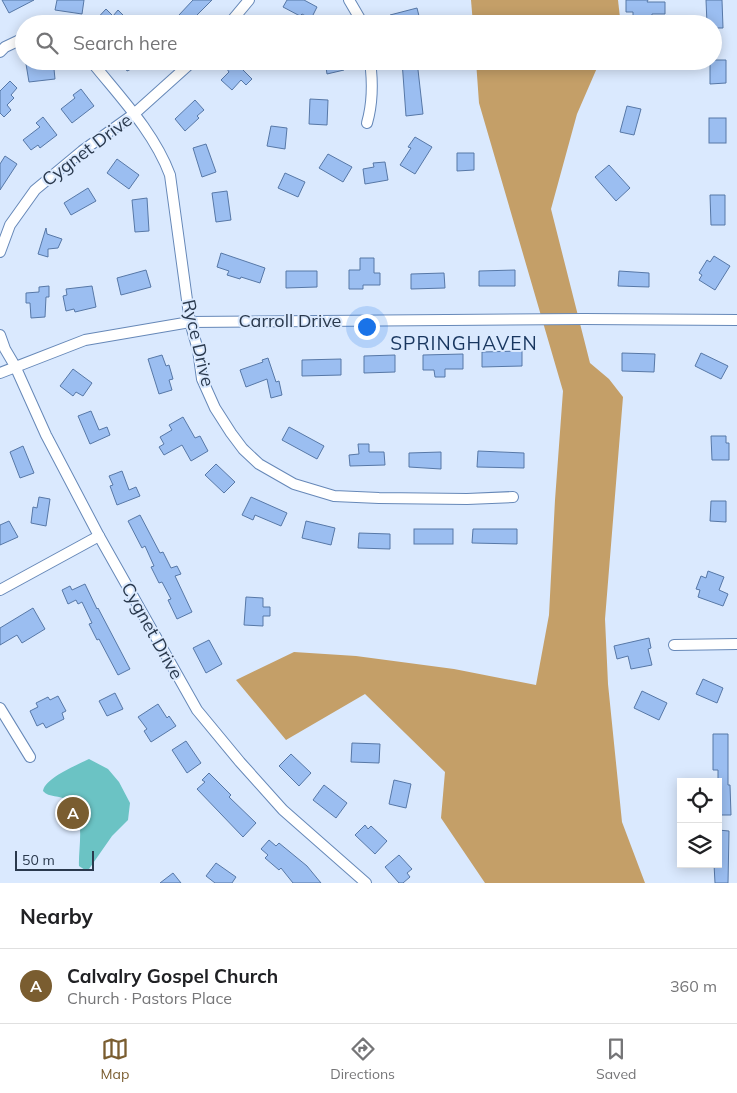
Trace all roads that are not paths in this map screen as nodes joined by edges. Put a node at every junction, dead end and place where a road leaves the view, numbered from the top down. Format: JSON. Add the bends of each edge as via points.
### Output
{"nodes":[{"id":1,"x":249,"y":0,"type":"edge"},
{"id":2,"x":349,"y":0,"type":"edge"},
{"id":3,"x":236,"y":15,"type":"edge"},
{"id":4,"x":358,"y":15,"type":"edge"},
{"id":5,"x":15,"y":42,"type":"edge"},
{"id":6,"x":0,"y":52,"type":"edge"},
{"id":7,"x":98,"y":70,"type":"edge"},
{"id":8,"x":182,"y":70,"type":"edge"},
{"id":9,"x":371,"y":70,"type":"edge"},
{"id":10,"x":134,"y":114,"type":"junction"},
{"id":11,"x":367,"y":123,"type":"dead end"},
{"id":12,"x":0,"y":252,"type":"edge"},
{"id":13,"x":737,"y":320,"type":"edge"},
{"id":14,"x":190,"y":322,"type":"junction"},
{"id":15,"x":0,"y":336,"type":"edge"},
{"id":16,"x":15,"y":366,"type":"junction"},
{"id":17,"x":0,"y":373,"type":"edge"},
{"id":18,"x":513,"y":497,"type":"dead end"},
{"id":19,"x":99,"y":536,"type":"junction"},
{"id":20,"x":0,"y":590,"type":"edge"},
{"id":21,"x":737,"y":644,"type":"edge"},
{"id":22,"x":674,"y":645,"type":"dead end"},
{"id":23,"x":0,"y":708,"type":"edge"},
{"id":24,"x":30,"y":757,"type":"dead end"},
{"id":25,"x":366,"y":883,"type":"edge"}],
"edges":[{"from":1,"to":3,"type":"street"},
{"from":2,"to":4,"type":"street"},
{"from":5,"to":6,"type":"street"},
{"from":7,"to":10,"type":"street","name":"Ryce Drive"},
{"from":8,"to":10,"type":"street","name":"Cygnet Drive"},
{"from":9,"to":11,"type":"street","via":[[373,86]]},
{"from":10,"to":12,"type":"street","name":"Cygnet Drive","via":[[35,190],[10,225]]},
{"from":10,"to":14,"type":"street","name":"Ryce Drive","via":[[160,152],[170,175]]},
{"from":13,"to":14,"type":"street","name":"Carroll Drive"},
{"from":14,"to":16,"type":"street","name":"Carroll Drive","via":[[85,340]]},
{"from":14,"to":18,"type":"street","name":"Ryce Drive","via":[[202,379],[231,433],[259,464],[294,484],[334,496]]},
{"from":15,"to":16,"type":"street","name":"Cygnet Drive"},
{"from":16,"to":17,"type":"street","name":"Carroll Drive"},
{"from":16,"to":19,"type":"street","name":"Cygnet Drive","via":[[46,435]]},
{"from":19,"to":20,"type":"street"},
{"from":19,"to":25,"type":"street","name":"Cygnet Drive","via":[[196,710],[283,810]]},
{"from":21,"to":22,"type":"street"},
{"from":23,"to":24,"type":"street"}]}
